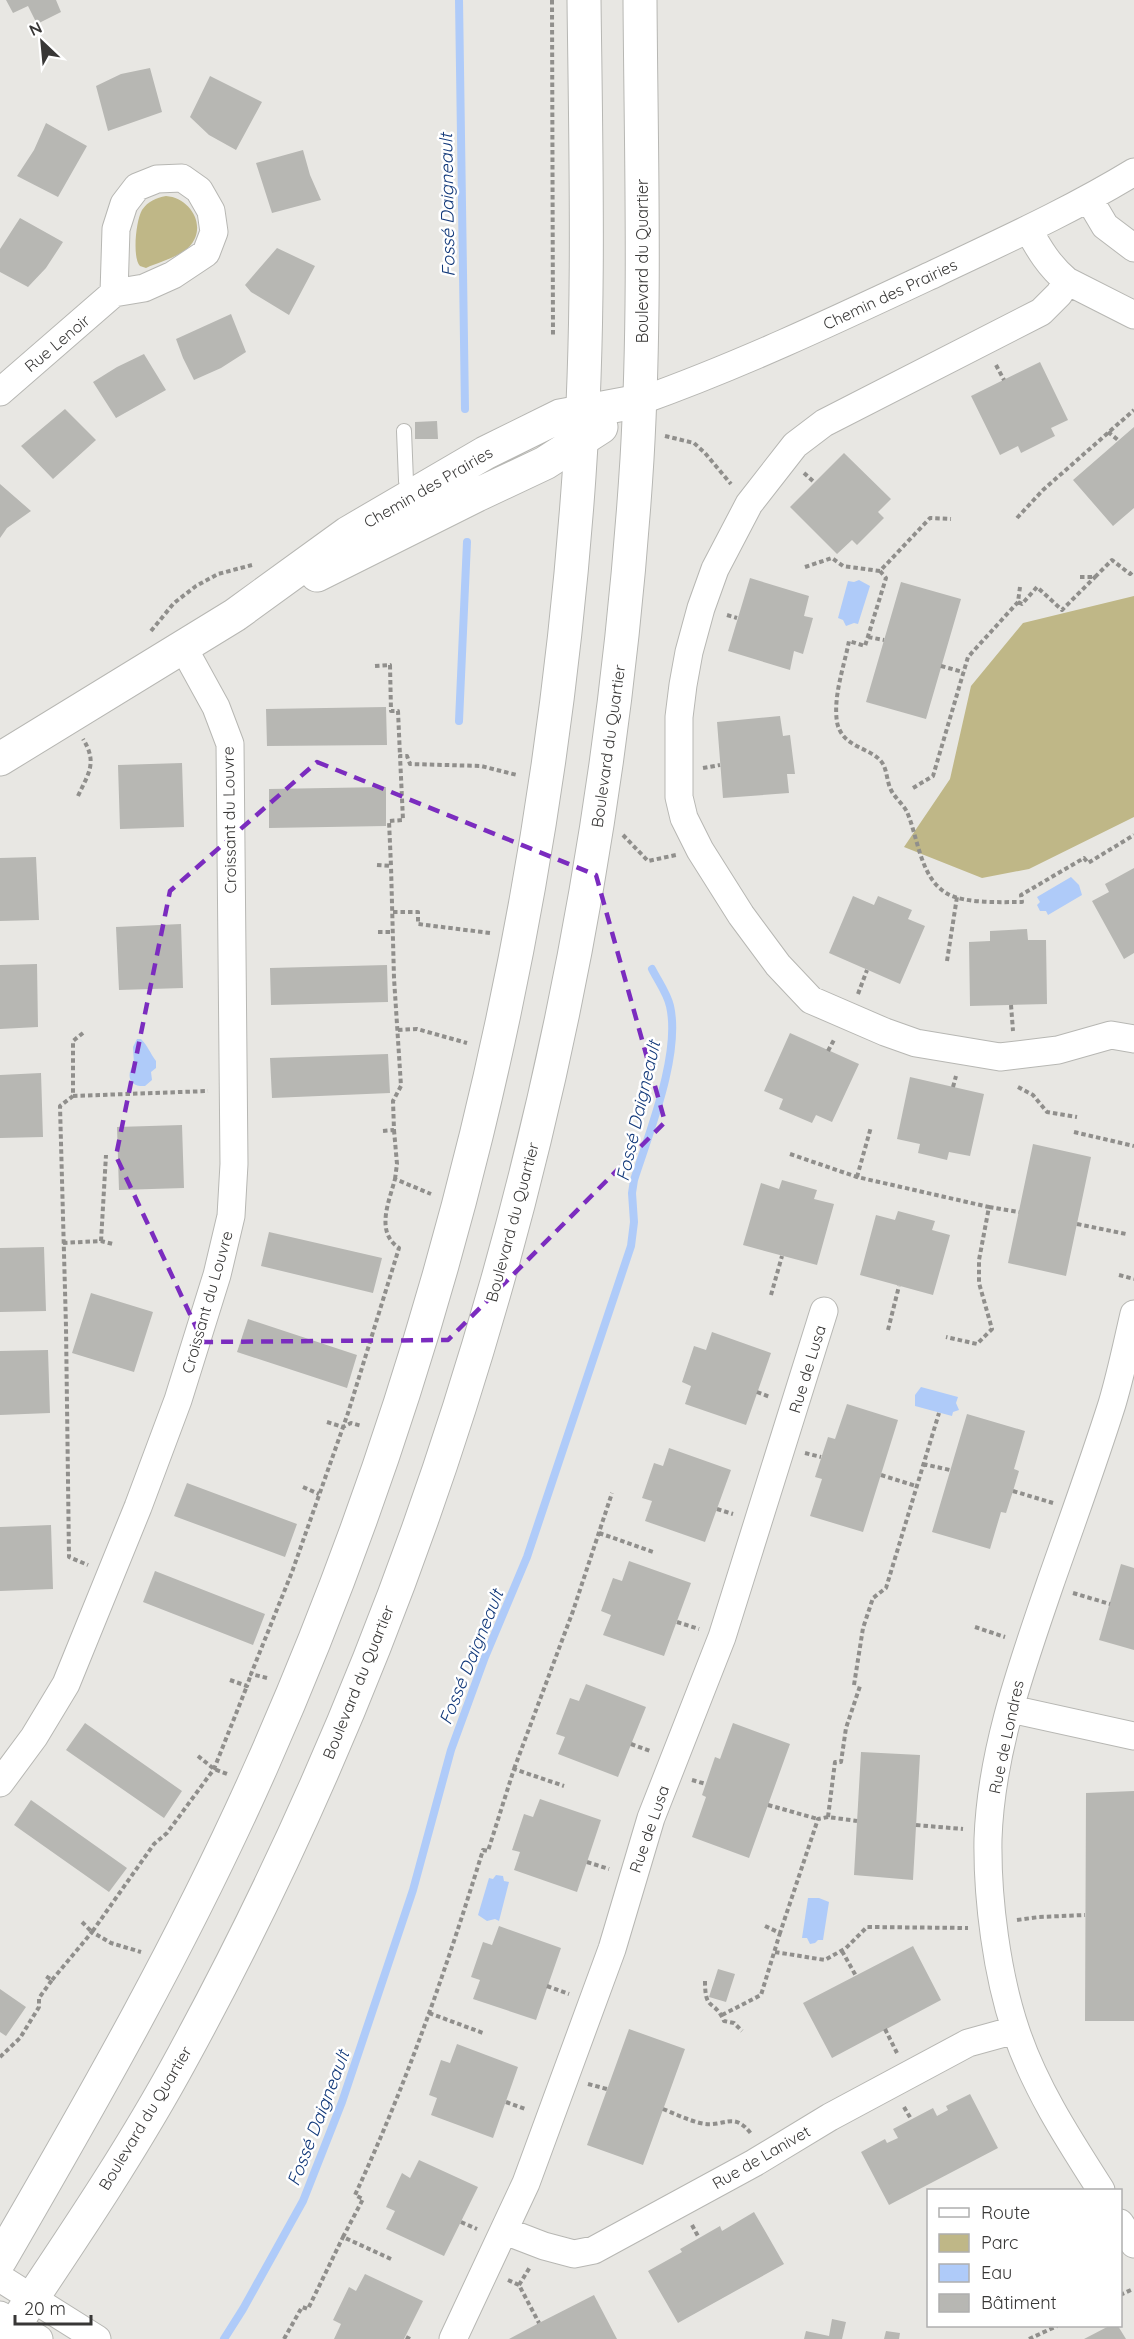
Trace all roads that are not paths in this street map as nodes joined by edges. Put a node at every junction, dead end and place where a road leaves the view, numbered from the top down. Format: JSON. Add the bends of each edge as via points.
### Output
{"nodes":[{"id":1,"x":584,"y":0,"type":"edge"},
{"id":2,"x":640,"y":0,"type":"edge"},
{"id":3,"x":1134,"y":172,"type":"edge"},
{"id":4,"x":1089,"y":199,"type":"junction"},
{"id":5,"x":1028,"y":229,"type":"junction"},
{"id":6,"x":1134,"y":248,"type":"edge"},
{"id":7,"x":1067,"y":281,"type":"junction"},
{"id":8,"x":114,"y":293,"type":"junction"},
{"id":9,"x":1134,"y":315,"type":"edge"},
{"id":10,"x":0,"y":392,"type":"edge"},
{"id":11,"x":640,"y":401,"type":"junction"},
{"id":12,"x":581,"y":426,"type":"junction"},
{"id":13,"x":404,"y":431,"type":"dead end"},
{"id":14,"x":410,"y":495,"type":"junction"},
{"id":15,"x":235,"y":615,"type":"junction"},
{"id":16,"x":183,"y":647,"type":"junction"},
{"id":17,"x":0,"y":759,"type":"edge"},
{"id":18,"x":1134,"y":1039,"type":"edge"},
{"id":19,"x":824,"y":1311,"type":"dead end"},
{"id":20,"x":1134,"y":1314,"type":"edge"},
{"id":21,"x":1011,"y":1709,"type":"junction"},
{"id":22,"x":1134,"y":1736,"type":"edge"},
{"id":23,"x":2,"y":1777,"type":"edge"},
{"id":24,"x":1015,"y":2030,"type":"junction"},
{"id":25,"x":1100,"y":2189,"type":"edge"},
{"id":26,"x":1122,"y":2226,"type":"edge"},
{"id":27,"x":505,"y":2230,"type":"junction"},
{"id":28,"x":1134,"y":2244,"type":"edge"},
{"id":29,"x":0,"y":2260,"type":"edge"},
{"id":30,"x":0,"y":2278,"type":"edge"},
{"id":31,"x":18,"y":2323,"type":"edge"},
{"id":32,"x":97,"y":2339,"type":"edge"},
{"id":33,"x":453,"y":2339,"type":"edge"}],
"edges":[{"from":1,"to":12,"type":"main road","via":[[586,240]]},
{"from":2,"to":11,"type":"main road","name":"Boulevard du Quartier"},
{"from":3,"to":4,"type":"street","name":"Chemin des Prairies"},
{"from":4,"to":5,"type":"street","name":"Chemin des Prairies"},
{"from":4,"to":6,"type":"street","via":[[1105,226]]},
{"from":5,"to":7,"type":"street","via":[[1047,262]]},
{"from":5,"to":11,"type":"street","name":"Chemin des Prairies","via":[[813,331]]},
{"from":7,"to":9,"type":"street"},
{"from":7,"to":18,"type":"street","via":[[1041,312],[824,423],[795,445],[752,500],[715,568],[689,652],[679,717],[680,797],[684,818],[700,850],[741,915],[778,965],[811,1000],[916,1042],[1000,1057],[1058,1050],[1111,1035]]},
{"from":8,"to":8,"type":"street","via":[[144,288],[206,253],[214,232],[212,211],[199,190],[182,178],[158,179],[137,187],[124,204],[116,229]]},
{"from":8,"to":10,"type":"street","name":"Rue Lenoir"},
{"from":11,"to":12,"type":"main road","name":"Chemin des Prairies"},
{"from":11,"to":31,"type":"main road","name":"Boulevard du Quartier","via":[[619,668],[576,948],[526,1174],[449,1440],[400,1578],[338,1733],[256,1914],[143,2126]]},
{"from":12,"to":14,"type":"main road","name":"Chemin des Prairies","via":[[560,416]]},
{"from":12,"to":15,"type":"main road","name":"Chemin des Prairies","via":[[545,463]]},
{"from":12,"to":29,"type":"main road","via":[[577,505],[554,723],[521,931],[462,1192],[403,1394],[319,1628],[214,1869],[118,2055]]},
{"from":13,"to":14,"type":"lane"},
{"from":14,"to":15,"type":"main road","name":"Chemin des Prairies","via":[[348,533]]},
{"from":15,"to":16,"type":"main road","name":"Chemin des Prairies"},
{"from":16,"to":17,"type":"main road","name":"Chemin des Prairies"},
{"from":16,"to":23,"type":"street","name":"Croissant du Louvre","via":[[216,706],[230,744],[234,1164],[231,1216],[178,1400],[68,1678],[34,1737]]},
{"from":19,"to":27,"type":"street","name":"Rue de Lusa","via":[[717,1649],[651,1818],[612,1949]]},
{"from":20,"to":21,"type":"street","name":"Rue de Londres","via":[[1112,1402],[1023,1662]]},
{"from":21,"to":22,"type":"street"},
{"from":21,"to":24,"type":"street","name":"Rue de Londres","via":[[997,1770],[988,1839],[995,1935]]},
{"from":24,"to":25,"type":"street","name":"Rue de Londres","via":[[1044,2095]]},
{"from":24,"to":27,"type":"street","name":"Rue de Lanivet","via":[[968,2043],[594,2250],[574,2254]]},
{"from":26,"to":28,"type":"street"},
{"from":27,"to":33,"type":"street","name":"Rue de Lusa"},
{"from":30,"to":31,"type":"street"},
{"from":31,"to":32,"type":"street"}]}
